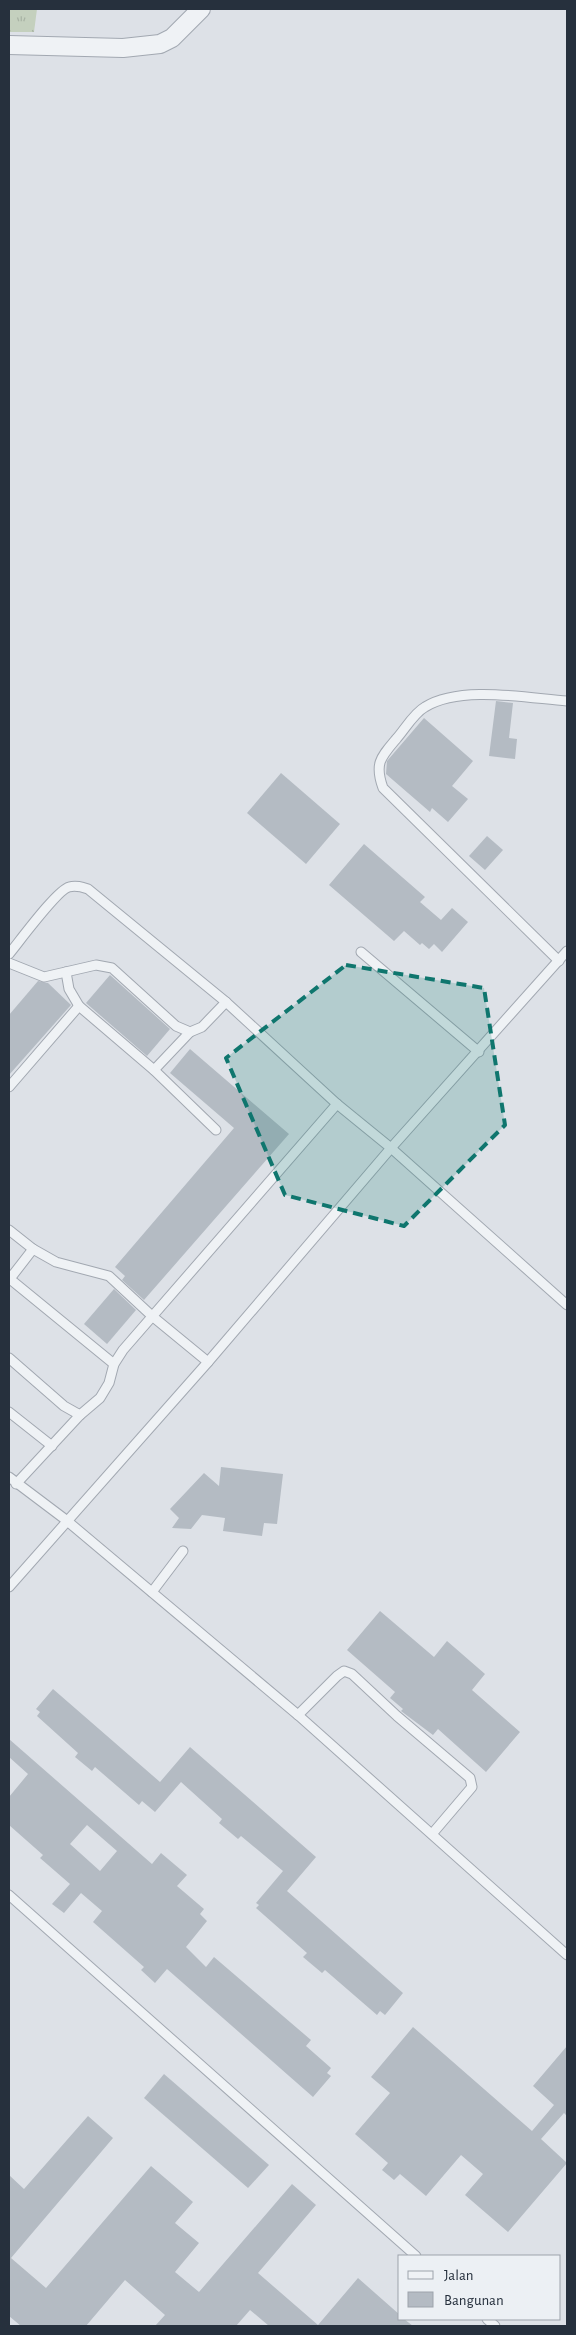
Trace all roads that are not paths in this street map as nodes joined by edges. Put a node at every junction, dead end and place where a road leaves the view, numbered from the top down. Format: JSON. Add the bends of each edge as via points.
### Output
{"nodes":[{"id":1,"x":201,"y":9,"type":"edge"},
{"id":2,"x":9,"y":45,"type":"edge"},
{"id":3,"x":567,"y":701,"type":"edge"},
{"id":4,"x":567,"y":951,"type":"edge"},
{"id":5,"x":361,"y":952,"type":"dead end"},
{"id":6,"x":9,"y":954,"type":"edge"},
{"id":7,"x":559,"y":961,"type":"junction"},
{"id":8,"x":9,"y":963,"type":"edge"},
{"id":9,"x":66,"y":972,"type":"junction"},
{"id":10,"x":226,"y":1002,"type":"junction"},
{"id":11,"x":78,"y":1006,"type":"junction"},
{"id":12,"x":190,"y":1032,"type":"junction"},
{"id":13,"x":479,"y":1052,"type":"junction"},
{"id":14,"x":154,"y":1070,"type":"junction"},
{"id":15,"x":9,"y":1087,"type":"edge"},
{"id":16,"x":337,"y":1104,"type":"junction"},
{"id":17,"x":216,"y":1130,"type":"dead end"},
{"id":18,"x":391,"y":1148,"type":"junction"},
{"id":19,"x":9,"y":1230,"type":"edge"},
{"id":20,"x":33,"y":1249,"type":"junction"},
{"id":21,"x":9,"y":1278,"type":"edge"},
{"id":22,"x":567,"y":1305,"type":"edge"},
{"id":23,"x":152,"y":1316,"type":"junction"},
{"id":24,"x":9,"y":1358,"type":"edge"},
{"id":25,"x":208,"y":1362,"type":"junction"},
{"id":26,"x":114,"y":1364,"type":"junction"},
{"id":27,"x":9,"y":1412,"type":"edge"},
{"id":28,"x":80,"y":1415,"type":"junction"},
{"id":29,"x":52,"y":1446,"type":"junction"},
{"id":30,"x":12,"y":1480,"type":"edge"},
{"id":31,"x":66,"y":1520,"type":"junction"},
{"id":32,"x":183,"y":1551,"type":"dead end"},
{"id":33,"x":9,"y":1587,"type":"edge"},
{"id":34,"x":152,"y":1592,"type":"junction"},
{"id":35,"x":298,"y":1715,"type":"junction"},
{"id":36,"x":432,"y":1834,"type":"junction"},
{"id":37,"x":9,"y":1894,"type":"edge"},
{"id":38,"x":567,"y":1956,"type":"edge"},
{"id":39,"x":415,"y":2255,"type":"edge"}],
"edges":[{"from":1,"to":2,"type":"street","via":[[172,38],[160,44],[123,48]]},
{"from":3,"to":7,"type":"lane","via":[[500,694],[444,698],[423,707],[382,756],[378,767],[384,788]]},
{"from":4,"to":7,"type":"lane"},
{"from":5,"to":13,"type":"lane"},
{"from":6,"to":10,"type":"lane","via":[[56,897],[67,887],[78,886],[88,889]]},
{"from":7,"to":13,"type":"lane"},
{"from":8,"to":9,"type":"lane","via":[[44,977]]},
{"from":9,"to":11,"type":"lane","via":[[69,989]]},
{"from":9,"to":12,"type":"lane","via":[[96,965],[112,968],[176,1026]]},
{"from":10,"to":12,"type":"lane","via":[[202,1027]]},
{"from":10,"to":16,"type":"lane"},
{"from":11,"to":14,"type":"lane"},
{"from":11,"to":15,"type":"lane"},
{"from":12,"to":14,"type":"lane"},
{"from":13,"to":18,"type":"lane"},
{"from":14,"to":17,"type":"lane"},
{"from":16,"to":18,"type":"lane"},
{"from":16,"to":23,"type":"lane"},
{"from":18,"to":22,"type":"lane"},
{"from":18,"to":25,"type":"lane"},
{"from":19,"to":20,"type":"lane"},
{"from":20,"to":21,"type":"lane"},
{"from":20,"to":23,"type":"lane","via":[[56,1262],[109,1276]]},
{"from":21,"to":26,"type":"lane"},
{"from":23,"to":25,"type":"lane"},
{"from":23,"to":26,"type":"lane"},
{"from":24,"to":28,"type":"lane","via":[[64,1406]]},
{"from":25,"to":31,"type":"lane"},
{"from":26,"to":28,"type":"lane","via":[[109,1383],[100,1398]]},
{"from":27,"to":29,"type":"lane"},
{"from":28,"to":29,"type":"lane"},
{"from":29,"to":30,"type":"lane"},
{"from":30,"to":31,"type":"lane"},
{"from":31,"to":33,"type":"lane"},
{"from":31,"to":34,"type":"lane"},
{"from":32,"to":34,"type":"lane"},
{"from":34,"to":35,"type":"lane"},
{"from":35,"to":36,"type":"lane"},
{"from":35,"to":36,"type":"lane","via":[[344,1671],[352,1674],[470,1778],[472,1786]]},
{"from":36,"to":38,"type":"lane"},
{"from":37,"to":39,"type":"lane"}]}
